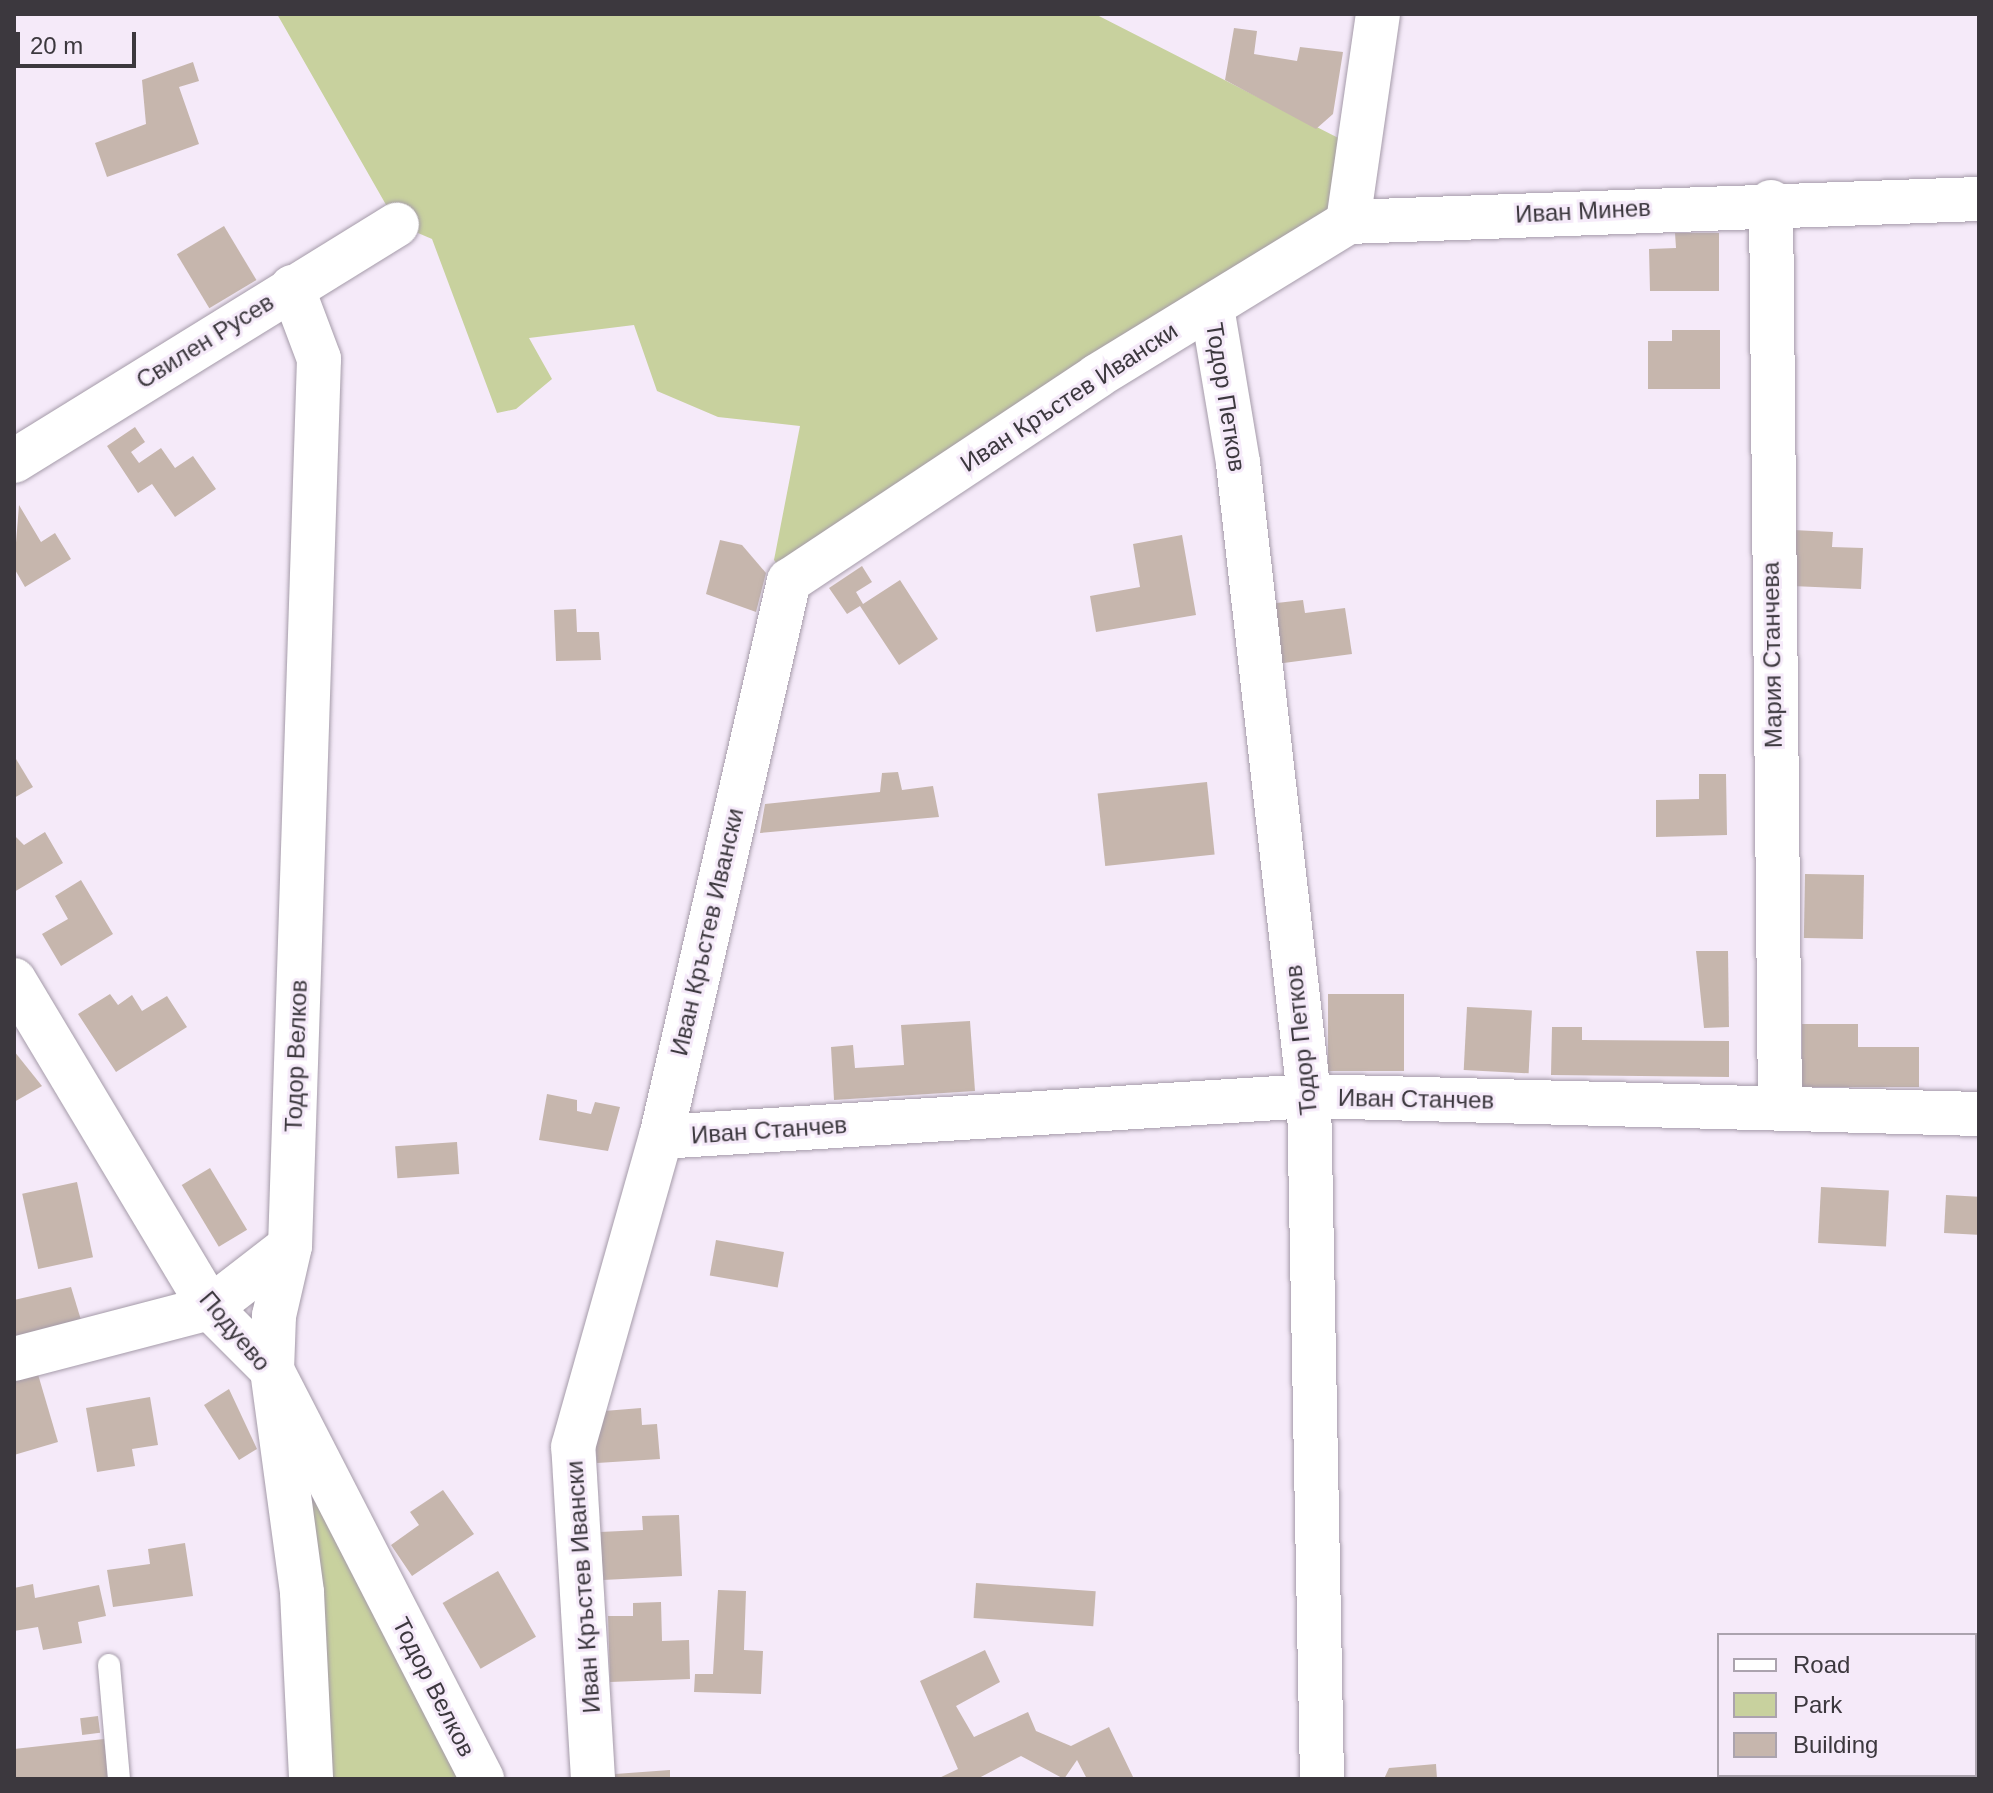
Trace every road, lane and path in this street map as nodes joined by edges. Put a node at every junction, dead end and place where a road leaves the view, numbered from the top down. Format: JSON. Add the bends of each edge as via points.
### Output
{"nodes":[{"id":1,"x":1378,"y":14,"type":"edge"},
{"id":2,"x":1979,"y":199,"type":"edge"},
{"id":3,"x":1771,"y":202,"type":"junction"},
{"id":4,"x":1348,"y":222,"type":"junction"},
{"id":5,"x":397,"y":224,"type":"dead end"},
{"id":6,"x":292,"y":287,"type":"junction"},
{"id":7,"x":1212,"y":307,"type":"junction"},
{"id":8,"x":14,"y":461,"type":"edge"},
{"id":9,"x":14,"y":980,"type":"edge"},
{"id":10,"x":1309,"y":1096,"type":"junction"},
{"id":11,"x":1780,"y":1108,"type":"junction"},
{"id":12,"x":1979,"y":1114,"type":"edge"},
{"id":13,"x":661,"y":1137,"type":"junction"},
{"id":14,"x":290,"y":1246,"type":"junction"},
{"id":15,"x":210,"y":1308,"type":"junction"},
{"id":16,"x":14,"y":1359,"type":"edge"},
{"id":17,"x":272,"y":1370,"type":"junction"},
{"id":18,"x":109,"y":1665,"type":"dead end"},
{"id":19,"x":119,"y":1779,"type":"edge"},
{"id":20,"x":311,"y":1779,"type":"edge"},
{"id":21,"x":482,"y":1779,"type":"edge"},
{"id":22,"x":593,"y":1779,"type":"edge"},
{"id":23,"x":1322,"y":1779,"type":"edge"}],
"edges":[{"from":1,"to":4,"type":"street"},
{"from":2,"to":3,"type":"street","name":"Иван Минев"},
{"from":3,"to":4,"type":"street","name":"Иван Минев"},
{"from":3,"to":11,"type":"street","name":"Мария Станчева"},
{"from":4,"to":7,"type":"street","name":"Иван Минев"},
{"from":5,"to":6,"type":"street","name":"Свилен Русев"},
{"from":6,"to":8,"type":"street","name":"Свилен Русев"},
{"from":6,"to":14,"type":"street","name":"Тодор Велков","via":[[319,359]]},
{"from":7,"to":10,"type":"street","name":"Тодор Петков","via":[[1238,463]]},
{"from":7,"to":13,"type":"street","name":"Иван Кръстев Ивански","via":[[789,581]]},
{"from":9,"to":15,"type":"street","name":"Подуево"},
{"from":10,"to":11,"type":"street","name":"Иван Станчев"},
{"from":10,"to":13,"type":"street","name":"Иван Станчев"},
{"from":10,"to":23,"type":"street","name":"Тодор Петков"},
{"from":11,"to":12,"type":"street","name":"Иван Станчев"},
{"from":13,"to":22,"type":"street","name":"Иван Кръстев Ивански","via":[[573,1447]]},
{"from":14,"to":15,"type":"street"},
{"from":14,"to":17,"type":"street","name":"Тодор Велков","via":[[274,1316]]},
{"from":15,"to":16,"type":"street"},
{"from":15,"to":17,"type":"street","name":"Подуево"},
{"from":17,"to":20,"type":"street","name":"Подуево","via":[[302,1593]]},
{"from":17,"to":21,"type":"street","name":"Тодор Велков"},
{"from":18,"to":19,"type":"lane"}]}
